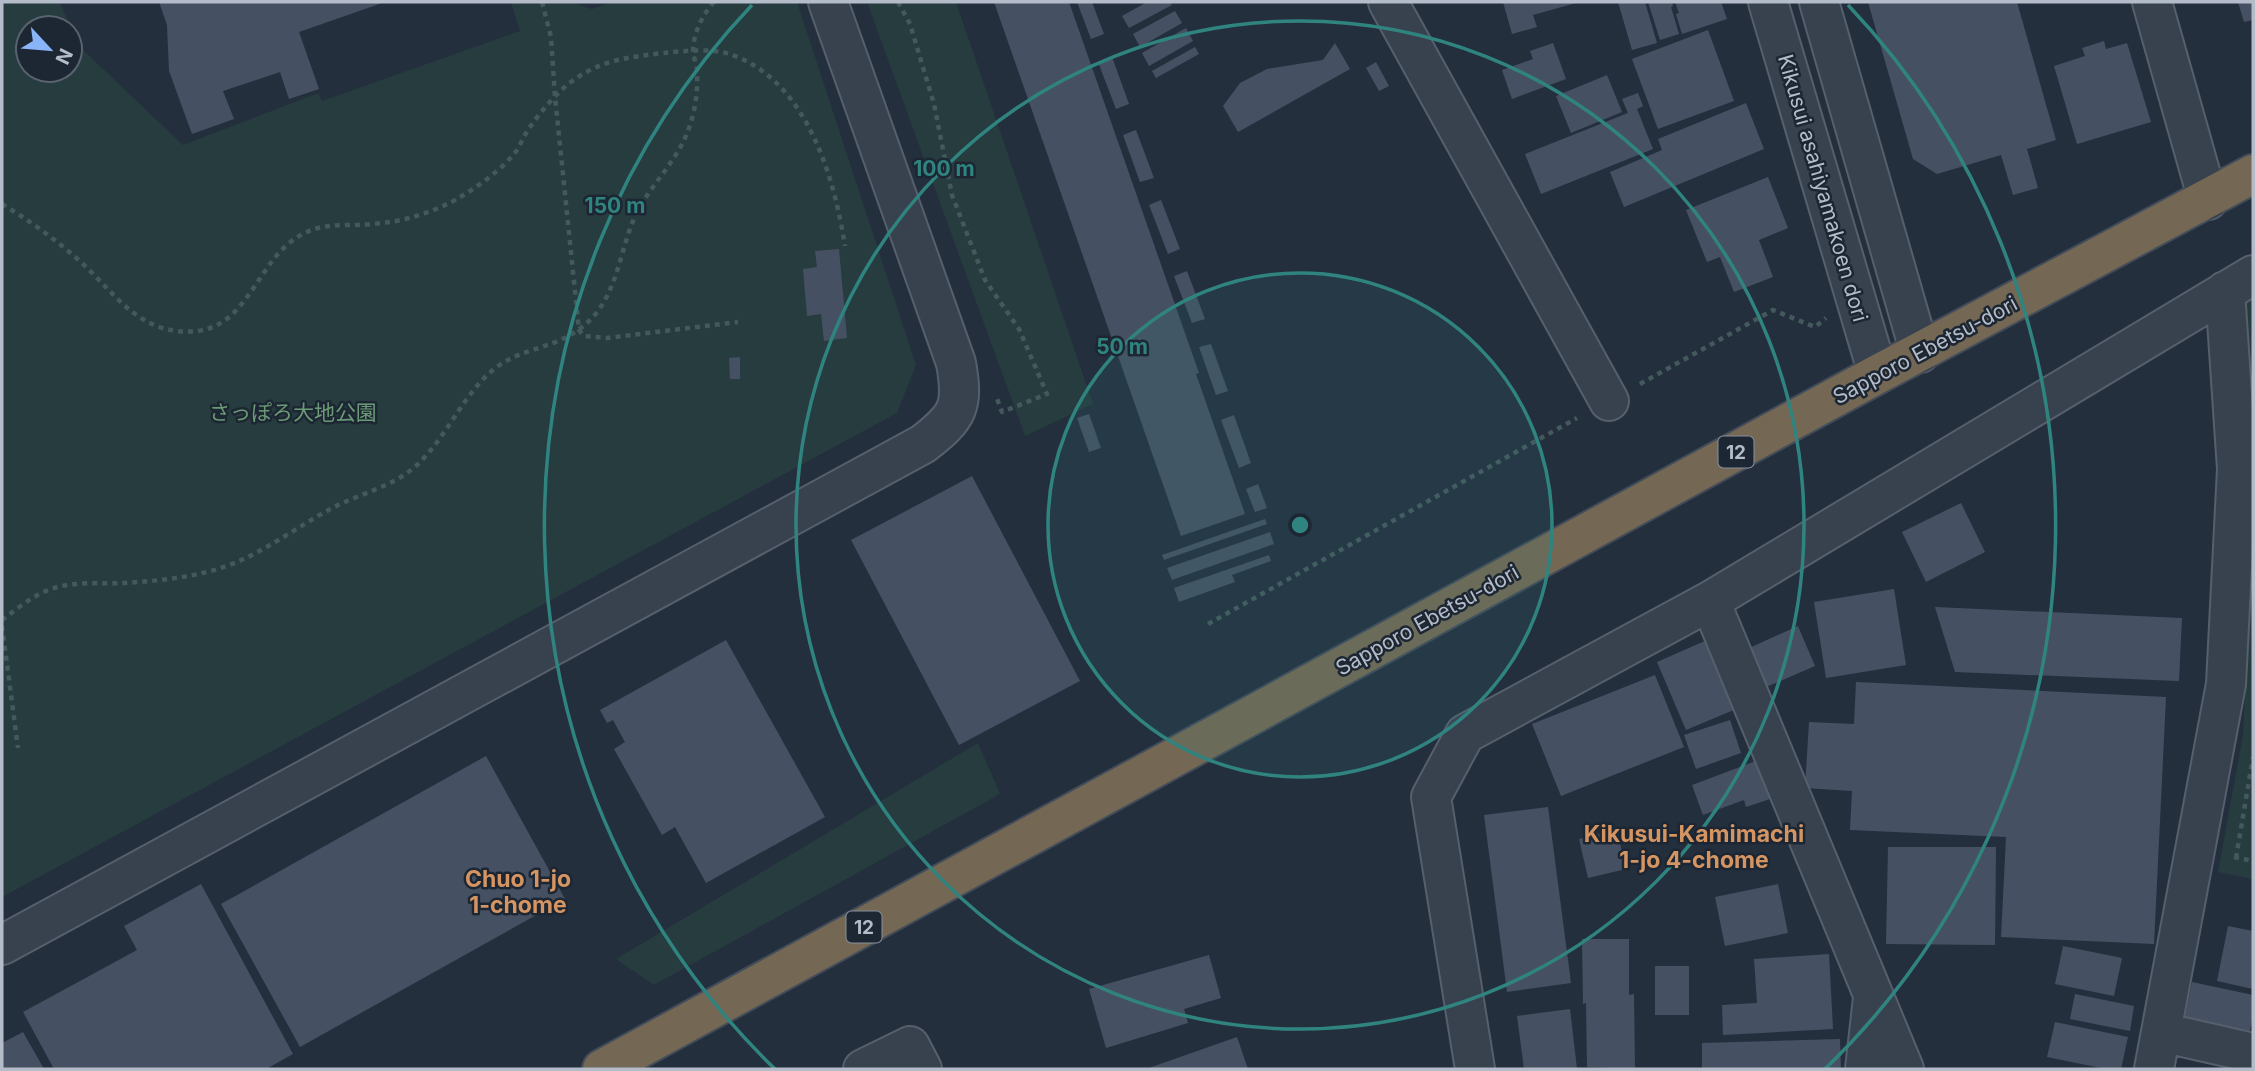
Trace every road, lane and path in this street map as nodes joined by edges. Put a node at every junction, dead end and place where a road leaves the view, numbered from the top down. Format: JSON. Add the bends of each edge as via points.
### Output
{"nodes":[{"id":1,"x":542,"y":2,"type":"edge"},
{"id":2,"x":714,"y":2,"type":"edge"},
{"id":3,"x":828,"y":2,"type":"edge"},
{"id":4,"x":898,"y":2,"type":"edge"},
{"id":5,"x":1388,"y":2,"type":"edge"},
{"id":6,"x":1768,"y":2,"type":"edge"},
{"id":7,"x":1819,"y":2,"type":"edge"},
{"id":8,"x":2152,"y":2,"type":"edge"},
{"id":9,"x":693,"y":50,"type":"junction"},
{"id":10,"x":555,"y":97,"type":"junction"},
{"id":11,"x":2253,"y":174,"type":"edge"},
{"id":12,"x":2208,"y":200,"type":"junction"},
{"id":13,"x":2,"y":204,"type":"edge"},
{"id":14,"x":845,"y":246,"type":"dead end"},
{"id":15,"x":2239,"y":283,"type":"edge"},
{"id":16,"x":1855,"y":296,"type":"junction"},
{"id":17,"x":738,"y":323,"type":"dead end"},
{"id":18,"x":579,"y":330,"type":"junction"},
{"id":19,"x":1920,"y":353,"type":"junction"},
{"id":20,"x":1878,"y":374,"type":"junction"},
{"id":21,"x":1609,"y":401,"type":"junction"},
{"id":22,"x":1013,"y":408,"type":"dead end"},
{"id":23,"x":1710,"y":601,"type":"junction"},
{"id":24,"x":2,"y":620,"type":"edge"},
{"id":25,"x":1208,"y":624,"type":"dead end"},
{"id":26,"x":2,"y":626,"type":"edge"},
{"id":27,"x":18,"y":748,"type":"dead end"},
{"id":28,"x":2253,"y":757,"type":"edge"},
{"id":29,"x":2236,"y":858,"type":"dead end"},
{"id":30,"x":2,"y":945,"type":"edge"},
{"id":31,"x":1873,"y":992,"type":"junction"},
{"id":32,"x":2161,"y":1032,"type":"junction"},
{"id":33,"x":2253,"y":1052,"type":"edge"},
{"id":34,"x":602,"y":1069,"type":"edge"},
{"id":35,"x":863,"y":1069,"type":"edge"},
{"id":36,"x":922,"y":1069,"type":"edge"},
{"id":37,"x":1475,"y":1069,"type":"edge"},
{"id":38,"x":1866,"y":1069,"type":"edge"},
{"id":39,"x":1903,"y":1069,"type":"edge"},
{"id":40,"x":2154,"y":1069,"type":"edge"}],
"edges":[{"from":1,"to":10,"type":"path","via":[[551,37]]},
{"from":2,"to":9,"type":"path","via":[[698,28]]},
{"from":3,"to":30,"type":"street","via":[[956,363],[961,389],[957,410],[944,428],[923,444]]},
{"from":4,"to":22,"type":"path","via":[[910,24],[934,104],[952,195],[985,280],[1019,330],[1047,394]]},
{"from":5,"to":21,"type":"street"},
{"from":6,"to":16,"type":"street","name":"Kikusui asahiyamakoen dori"},
{"from":7,"to":19,"type":"street"},
{"from":8,"to":12,"type":"street"},
{"from":9,"to":10,"type":"path","via":[[613,60],[578,77]]},
{"from":9,"to":14,"type":"path","via":[[733,55],[754,66],[778,84],[800,112],[828,173]]},
{"from":9,"to":18,"type":"path","via":[[696,102],[685,140],[637,213],[606,299]]},
{"from":10,"to":13,"type":"path","via":[[514,154],[484,181],[458,198],[404,220],[313,229],[272,260],[237,310],[199,331],[167,330],[146,323],[46,233]]},
{"from":10,"to":18,"type":"path"},
{"from":11,"to":12,"type":"highway","name":"Sapporo Ebetsu-dori","number":"12"},
{"from":12,"to":19,"type":"highway","name":"Sapporo Ebetsu-dori","number":"12"},
{"from":15,"to":23,"type":"street"},
{"from":15,"to":32,"type":"street","via":[[2237,469],[2226,684]]},
{"from":16,"to":20,"type":"street","name":"Kikusui asahiyamakoen dori"},
{"from":16,"to":21,"type":"path","via":[[1815,327],[1773,310]]},
{"from":17,"to":18,"type":"path","via":[[607,338],[584,336]]},
{"from":18,"to":24,"type":"path","via":[[497,367],[481,380],[434,447],[405,474],[328,510],[245,558],[184,578],[52,588]]},
{"from":19,"to":20,"type":"highway","name":"Sapporo Ebetsu-dori","number":"12"},
{"from":20,"to":34,"type":"highway","name":"Sapporo Ebetsu-dori","number":"12"},
{"from":21,"to":25,"type":"path"},
{"from":23,"to":31,"type":"street"},
{"from":23,"to":37,"type":"street","via":[[1465,734],[1431,797]]},
{"from":26,"to":27,"type":"path"},
{"from":28,"to":29,"type":"path"},
{"from":31,"to":38,"type":"street"},
{"from":31,"to":39,"type":"street"},
{"from":32,"to":33,"type":"street"},
{"from":32,"to":40,"type":"street"},
{"from":35,"to":36,"type":"street","via":[[910,1046]]}]}
